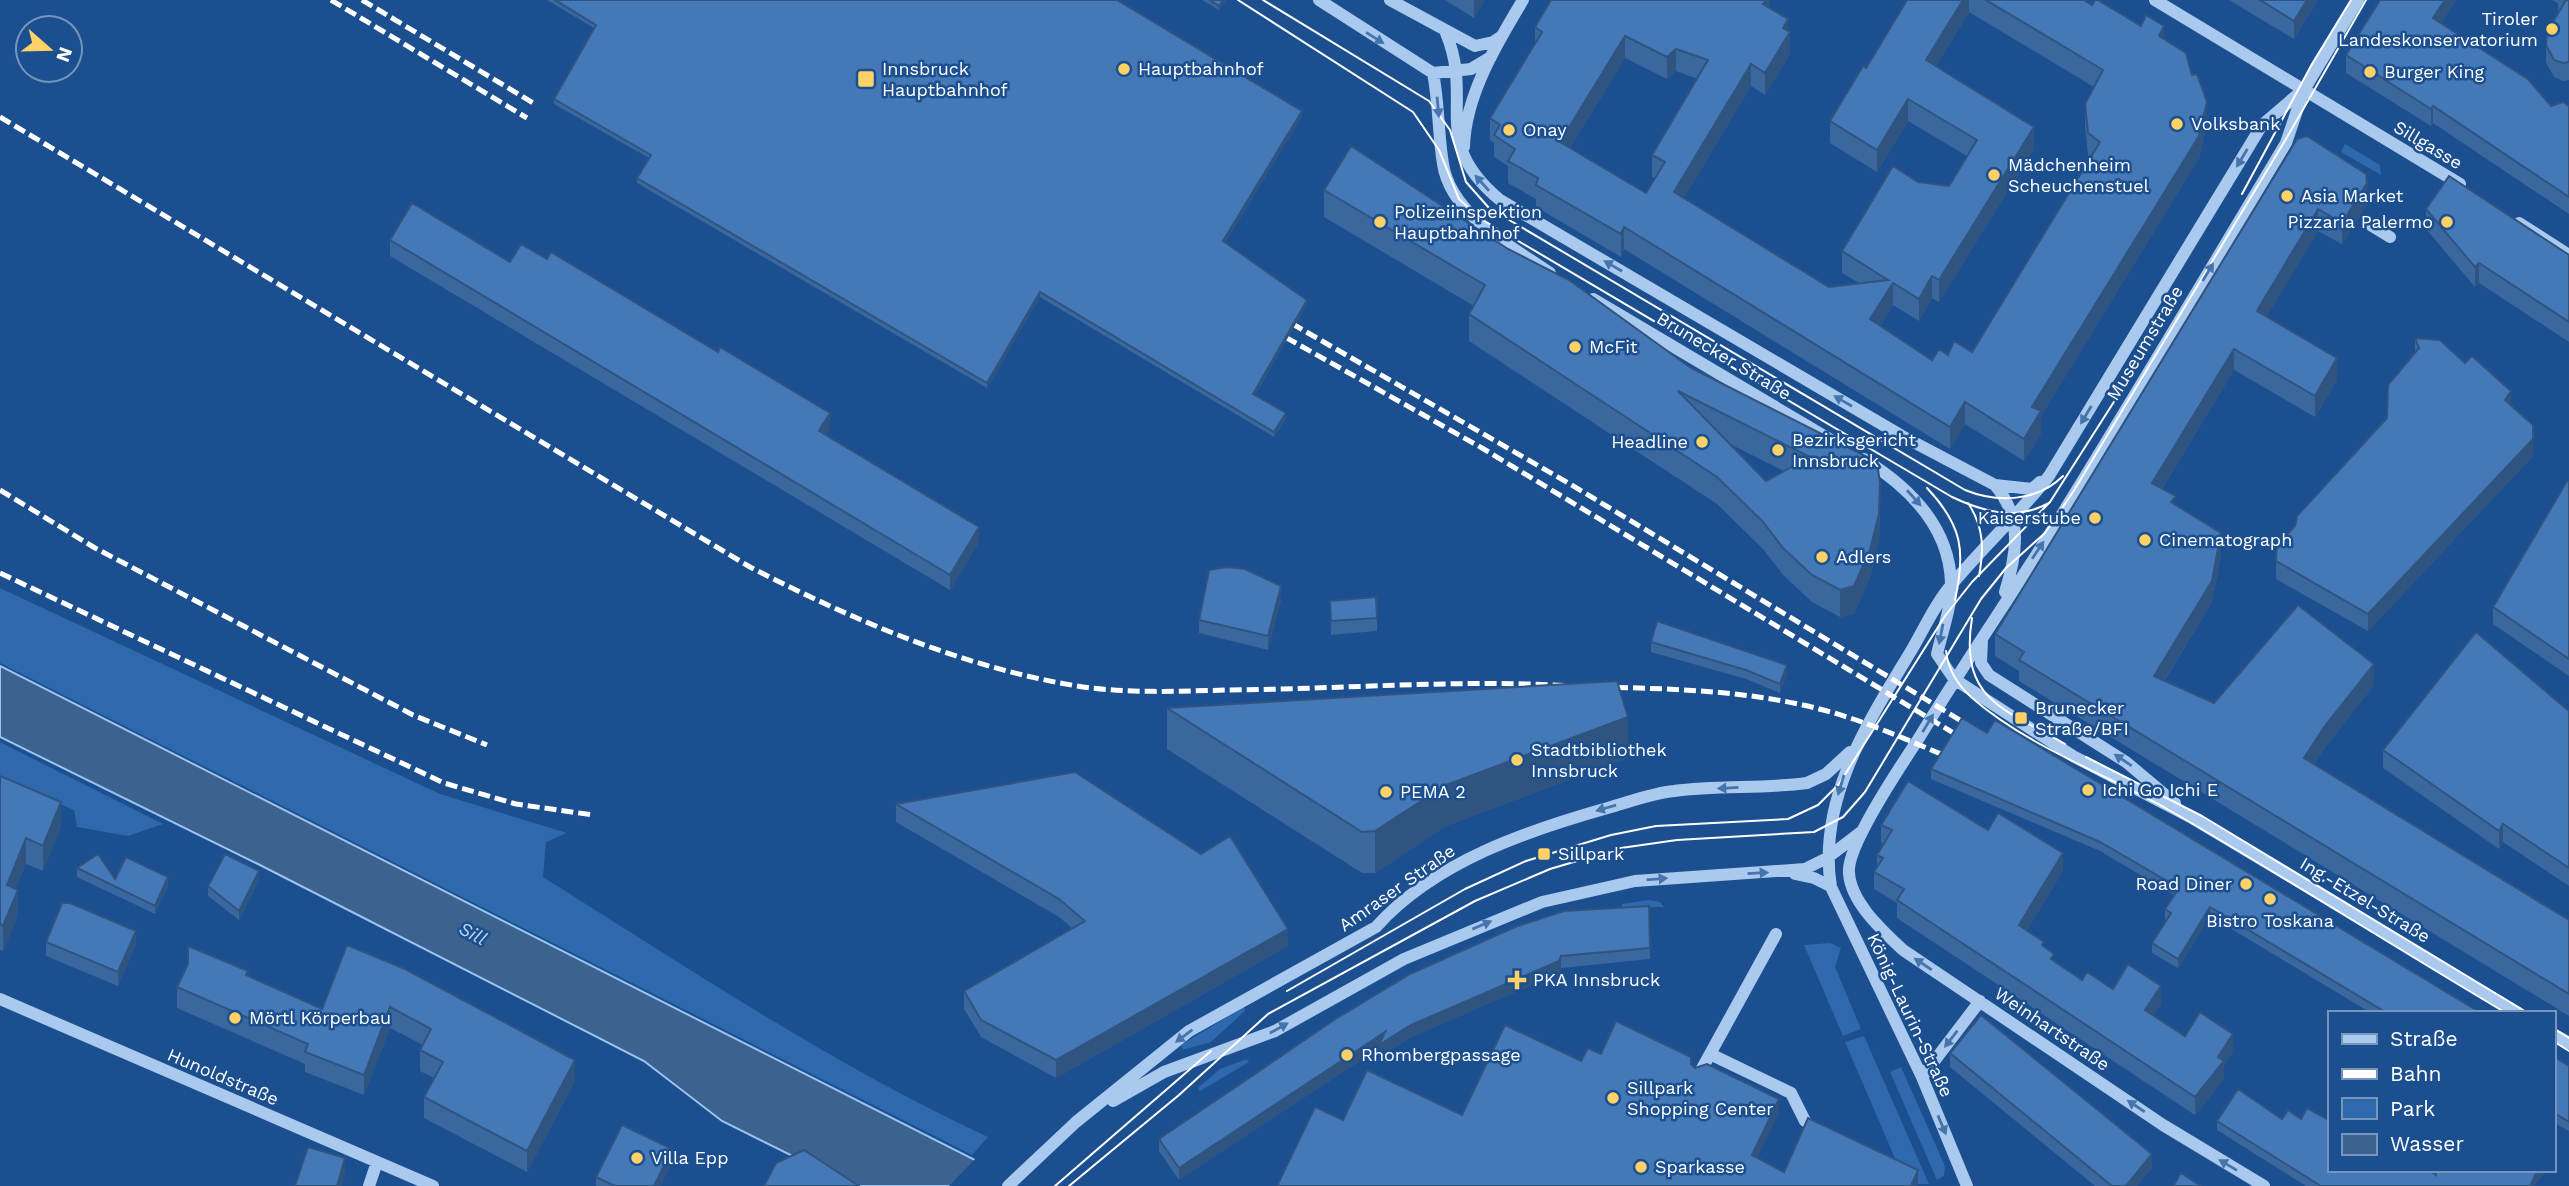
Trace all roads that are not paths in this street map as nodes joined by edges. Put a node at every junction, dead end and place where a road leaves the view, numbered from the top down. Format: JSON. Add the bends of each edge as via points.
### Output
{"nodes":[{"id":1,"x":1319,"y":0,"type":"edge"},
{"id":2,"x":1390,"y":0,"type":"edge"},
{"id":3,"x":1523,"y":0,"type":"edge"},
{"id":4,"x":2155,"y":0,"type":"edge"},
{"id":5,"x":2358,"y":0,"type":"edge"},
{"id":6,"x":1446,"y":33,"type":"junction"},
{"id":7,"x":1502,"y":36,"type":"junction"},
{"id":8,"x":1491,"y":57,"type":"junction"},
{"id":9,"x":1456,"y":72,"type":"junction"},
{"id":10,"x":1433,"y":73,"type":"junction"},
{"id":11,"x":2304,"y":90,"type":"junction"},
{"id":12,"x":1466,"y":164,"type":"junction"},
{"id":13,"x":2468,"y":190,"type":"edge"},
{"id":14,"x":2502,"y":212,"type":"edge"},
{"id":15,"x":2372,"y":226,"type":"dead end"},
{"id":16,"x":2390,"y":237,"type":"dead end"},
{"id":17,"x":2569,"y":255,"type":"edge"},
{"id":18,"x":1560,"y":279,"type":"edge"},
{"id":19,"x":1583,"y":293,"type":"edge"},
{"id":20,"x":2049,"y":475,"type":"junction"},
{"id":21,"x":1995,"y":485,"type":"junction"},
{"id":22,"x":2015,"y":519,"type":"junction"},
{"id":23,"x":1951,"y":584,"type":"junction"},
{"id":24,"x":2000,"y":607,"type":"junction"},
{"id":25,"x":1984,"y":630,"type":"junction"},
{"id":26,"x":1954,"y":679,"type":"junction"},
{"id":27,"x":1853,"y":750,"type":"junction"},
{"id":28,"x":2194,"y":819,"type":"junction"},
{"id":29,"x":1864,"y":829,"type":"junction"},
{"id":30,"x":1827,"y":858,"type":"junction"},
{"id":31,"x":1784,"y":872,"type":"junction"},
{"id":32,"x":1849,"y":874,"type":"joint"},
{"id":33,"x":1830,"y":886,"type":"junction"},
{"id":34,"x":1776,"y":933,"type":"dead end"},
{"id":35,"x":0,"y":999,"type":"edge"},
{"id":36,"x":1980,"y":1001,"type":"junction"},
{"id":37,"x":2515,"y":1011,"type":"edge"},
{"id":38,"x":1710,"y":1054,"type":"junction"},
{"id":39,"x":1699,"y":1074,"type":"edge"},
{"id":40,"x":1922,"y":1077,"type":"junction"},
{"id":41,"x":1805,"y":1121,"type":"edge"},
{"id":42,"x":1076,"y":1122,"type":"junction"},
{"id":43,"x":377,"y":1162,"type":"junction"},
{"id":44,"x":1013,"y":1181,"type":"edge"},
{"id":45,"x":369,"y":1186,"type":"edge"},
{"id":46,"x":433,"y":1186,"type":"edge"},
{"id":47,"x":1967,"y":1186,"type":"edge"},
{"id":48,"x":2264,"y":1186,"type":"edge"}],
"edges":[{"from":1,"to":10,"type":"street","one_way":true},
{"from":2,"to":6,"type":"street"},
{"from":3,"to":7,"type":"street"},
{"from":4,"to":11,"type":"street","name":"Sillgasse"},
{"from":5,"to":11,"type":"street","name":"Museumstraße"},
{"from":6,"to":7,"type":"street","via":[[1475,46]]},
{"from":6,"to":9,"type":"street"},
{"from":7,"to":8,"type":"street"},
{"from":8,"to":9,"type":"street","via":[[1480,66]]},
{"from":8,"to":12,"type":"street","via":[[1466,124]]},
{"from":9,"to":10,"type":"street"},
{"from":9,"to":12,"type":"street","via":[[1455,130]]},
{"from":10,"to":18,"type":"street","one_way":true,"via":[[1447,181],[1466,212]]},
{"from":11,"to":13,"type":"street","name":"Sillgasse"},
{"from":11,"to":20,"type":"street","name":"Museumstraße","one_way":true,"via":[[2262,125]]},
{"from":24,"to":11,"type":"street","name":"Museumstraße","one_way":true,"via":[[2075,493],[2280,154]]},
{"from":21,"to":12,"type":"street","name":"Brunecker Straße","one_way":true,"via":[[1902,436],[1517,210],[1490,191]]},
{"from":14,"to":17,"type":"street"},
{"from":15,"to":16,"type":"street"},
{"from":19,"to":23,"type":"street","name":"Brunecker Straße","one_way":true,"via":[[1898,483],[1916,499],[1938,531]]},
{"from":20,"to":21,"type":"street","name":"Brunecker Straße","via":[[2032,489]]},
{"from":20,"to":22,"type":"street","name":"Museumstraße"},
{"from":21,"to":22,"type":"street"},
{"from":22,"to":23,"type":"street","name":"Museumstraße"},
{"from":22,"to":24,"type":"street","name":"Museumstraße","via":[[2015,559]]},
{"from":23,"to":26,"type":"street","one_way":true,"via":[[1937,654]]},
{"from":23,"to":27,"type":"street","name":"Museumstraße"},
{"from":24,"to":25,"type":"street","name":"Museumstraße"},
{"from":25,"to":26,"type":"street","name":"Museumstraße"},
{"from":28,"to":25,"type":"street","name":"Ing.-Etzel-Straße","one_way":true,"via":[[2126,762],[1989,676],[1981,663]]},
{"from":26,"to":28,"type":"street","name":"Ing.-Etzel-Straße","via":[[2073,756]]},
{"from":29,"to":26,"type":"street","name":"Museumstraße","one_way":true},
{"from":27,"to":30,"type":"street","name":"Museumstraße","one_way":true,"via":[[1839,789]]},
{"from":27,"to":42,"type":"street","name":"Amraser Straße","one_way":true,"via":[[1826,774],[1807,783],[1672,791],[1576,817],[1471,859],[1443,873],[1376,927],[1189,1031]]},
{"from":28,"to":37,"type":"street","name":"Ing.-Etzel-Straße"},
{"from":29,"to":30,"type":"street","name":"Museumstraße"},
{"from":29,"to":32,"type":"street","name":"Museumstraße"},
{"from":30,"to":31,"type":"street","name":"Amraser Straße","via":[[1805,869]]},
{"from":30,"to":33,"type":"street","name":"König-Laurin-Straße"},
{"from":31,"to":33,"type":"street"},
{"from":42,"to":31,"type":"street","name":"Amraser Straße","one_way":true,"via":[[1164,1072],[1266,1035],[1404,959],[1530,906],[1635,881]]},
{"from":36,"to":32,"type":"street","name":"Weinhartstraße","one_way":true,"via":[[1903,950],[1867,914]]},
{"from":33,"to":40,"type":"street","name":"König-Laurin-Straße"},
{"from":34,"to":38,"type":"street"},
{"from":35,"to":43,"type":"street","name":"Hunoldstraße"},
{"from":36,"to":40,"type":"street","one_way":true},
{"from":48,"to":36,"type":"street","name":"Weinhartstraße","one_way":true,"via":[[2163,1125]]},
{"from":38,"to":39,"type":"street"},
{"from":38,"to":41,"type":"street","via":[[1791,1093]]},
{"from":40,"to":47,"type":"street","name":"König-Laurin-Straße","one_way":true},
{"from":42,"to":44,"type":"street","name":"Amraser Straße"},
{"from":43,"to":45,"type":"street"},
{"from":43,"to":46,"type":"street","name":"Hunoldstraße"}]}
